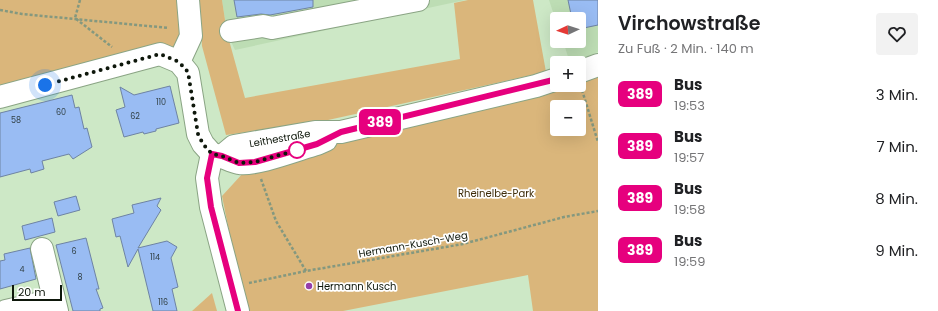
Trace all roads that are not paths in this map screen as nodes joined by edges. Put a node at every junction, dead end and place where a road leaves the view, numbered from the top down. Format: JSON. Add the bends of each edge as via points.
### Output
{"nodes":[{"id":1,"x":188,"y":0,"type":"edge"},
{"id":2,"x":418,"y":0,"type":"edge"},
{"id":3,"x":367,"y":5,"type":"edge"},
{"id":4,"x":231,"y":31,"type":"dead end"},
{"id":5,"x":179,"y":62,"type":"junction"},
{"id":6,"x":598,"y":65,"type":"edge"},
{"id":7,"x":586,"y":74,"type":"edge"},
{"id":8,"x":550,"y":82,"type":"edge"},
{"id":9,"x":0,"y":97,"type":"edge"},
{"id":10,"x":217,"y":155,"type":"junction"},
{"id":11,"x":42,"y":249,"type":"dead end"},
{"id":12,"x":236,"y":303,"type":"edge"},
{"id":13,"x":56,"y":305,"type":"edge"},
{"id":14,"x":6,"y":311,"type":"edge"}],
"edges":[{"from":1,"to":5,"type":"street","via":[[191,36]]},
{"from":2,"to":3,"type":"street"},
{"from":3,"to":4,"type":"street","via":[[272,28],[263,26]]},
{"from":5,"to":9,"type":"street","via":[[160,54]]},
{"from":5,"to":10,"type":"street","via":[[188,72],[198,134],[203,144]]},
{"from":6,"to":7,"type":"street"},
{"from":8,"to":10,"type":"street","name":"Leithestraße","via":[[341,132],[317,144],[255,162],[239,163]]},
{"from":10,"to":12,"type":"street","via":[[207,178],[211,207]]},
{"from":11,"to":13,"type":"street"},
{"from":13,"to":14,"type":"street"}]}
